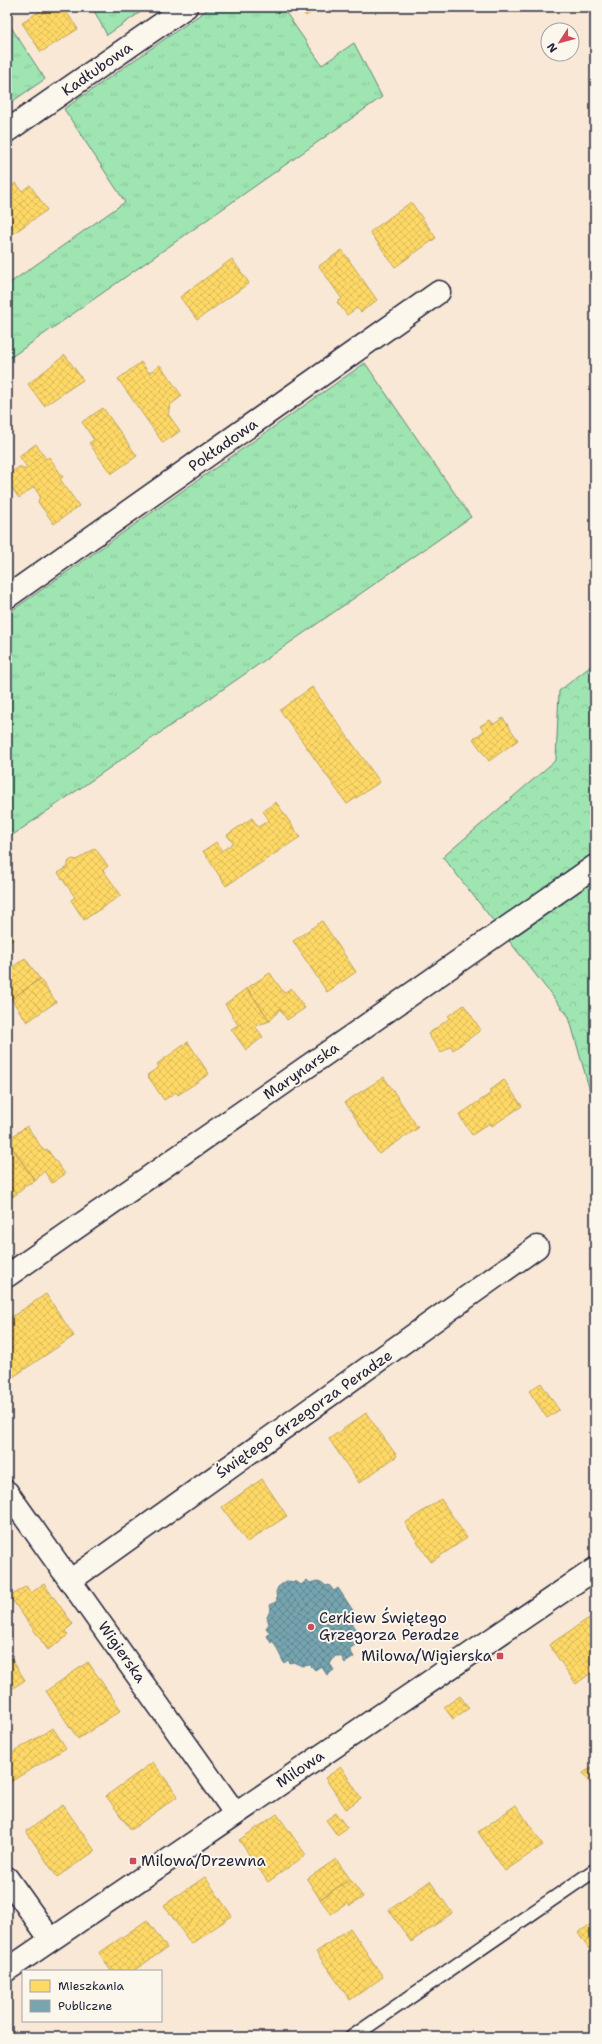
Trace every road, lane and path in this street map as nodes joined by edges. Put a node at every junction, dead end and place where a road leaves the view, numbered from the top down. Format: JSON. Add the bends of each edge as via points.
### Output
{"nodes":[{"id":1,"x":186,"y":7,"type":"edge"},
{"id":2,"x":7,"y":131,"type":"edge"},
{"id":3,"x":439,"y":292,"type":"dead end"},
{"id":4,"x":7,"y":597,"type":"edge"},
{"id":5,"x":595,"y":866,"type":"edge"},
{"id":6,"x":537,"y":1247,"type":"dead end"},
{"id":7,"x":7,"y":1276,"type":"edge"},
{"id":8,"x":7,"y":1492,"type":"edge"},
{"id":9,"x":595,"y":1569,"type":"edge"},
{"id":10,"x":71,"y":1580,"type":"junction"},
{"id":11,"x":235,"y":1813,"type":"junction"},
{"id":12,"x":595,"y":1870,"type":"edge"},
{"id":13,"x":7,"y":1878,"type":"edge"},
{"id":14,"x":51,"y":1940,"type":"junction"},
{"id":15,"x":7,"y":1970,"type":"edge"},
{"id":16,"x":352,"y":2037,"type":"edge"}],
"edges":[{"from":1,"to":2,"type":"street","name":"Kadłubowa"},
{"from":3,"to":4,"type":"street","name":"Pokładowa"},
{"from":5,"to":7,"type":"street","name":"Marynarska"},
{"from":6,"to":10,"type":"street","name":"Świętego Grzegorza Peradze"},
{"from":8,"to":10,"type":"street","name":"Wigierska"},
{"from":9,"to":11,"type":"street","name":"Milowa"},
{"from":10,"to":11,"type":"street","name":"Wigierska"},
{"from":11,"to":14,"type":"street","name":"Milowa"},
{"from":12,"to":16,"type":"lane"},
{"from":13,"to":14,"type":"street"},
{"from":14,"to":15,"type":"street","name":"Milowa"}]}
